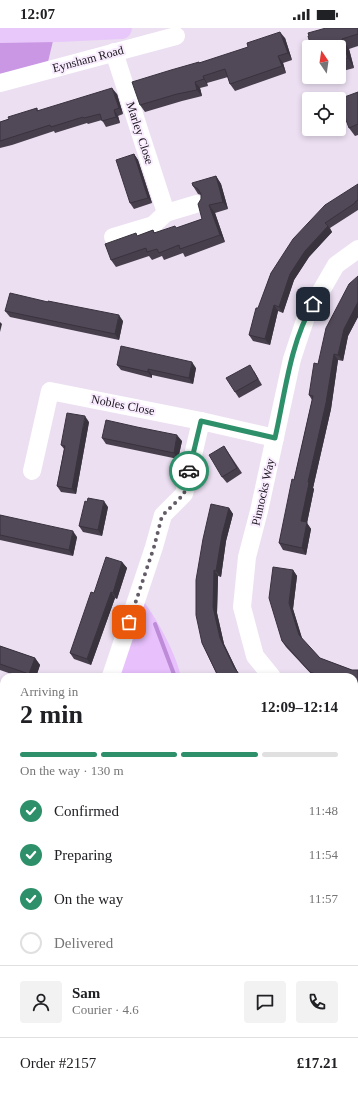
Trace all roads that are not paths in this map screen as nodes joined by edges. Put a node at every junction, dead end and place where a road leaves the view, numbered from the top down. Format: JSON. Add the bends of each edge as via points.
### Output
{"nodes":[{"id":1,"x":122,"y":28,"type":"edge"},
{"id":2,"x":0,"y":32,"type":"edge"},
{"id":3,"x":176,"y":36,"type":"dead end"},
{"id":4,"x":114,"y":52,"type":"junction"},
{"id":5,"x":0,"y":83,"type":"edge"},
{"id":6,"x":196,"y":204,"type":"dead end"},
{"id":7,"x":166,"y":213,"type":"junction"},
{"id":8,"x":113,"y":237,"type":"dead end"},
{"id":9,"x":358,"y":249,"type":"edge"},
{"id":10,"x":201,"y":421,"type":"junction"},
{"id":11,"x":275,"y":438,"type":"junction"},
{"id":12,"x":32,"y":471,"type":"dead end"},
{"id":13,"x":112,"y":673,"type":"edge"},
{"id":14,"x":269,"y":673,"type":"edge"}],
"edges":[{"from":1,"to":2,"type":"main road","name":"Eynsham Road"},
{"from":3,"to":4,"type":"street","name":"Eynsham Road"},
{"from":4,"to":5,"type":"street","name":"Eynsham Road"},
{"from":4,"to":7,"type":"street","name":"Marley Close"},
{"from":6,"to":7,"type":"street"},
{"from":7,"to":8,"type":"street","via":[[153,224]]},
{"from":9,"to":11,"type":"street","name":"Pinnocks Way","via":[[336,265],[306,316],[292,358]]},
{"from":10,"to":11,"type":"street","name":"Nobles Close"},
{"from":10,"to":12,"type":"street","name":"Nobles Close","via":[[50,391]]},
{"from":10,"to":13,"type":"street","via":[[184,494],[162,516]]},
{"from":11,"to":14,"type":"street","name":"Pinnocks Way","via":[[260,511],[247,557],[242,607],[255,656]]}]}
